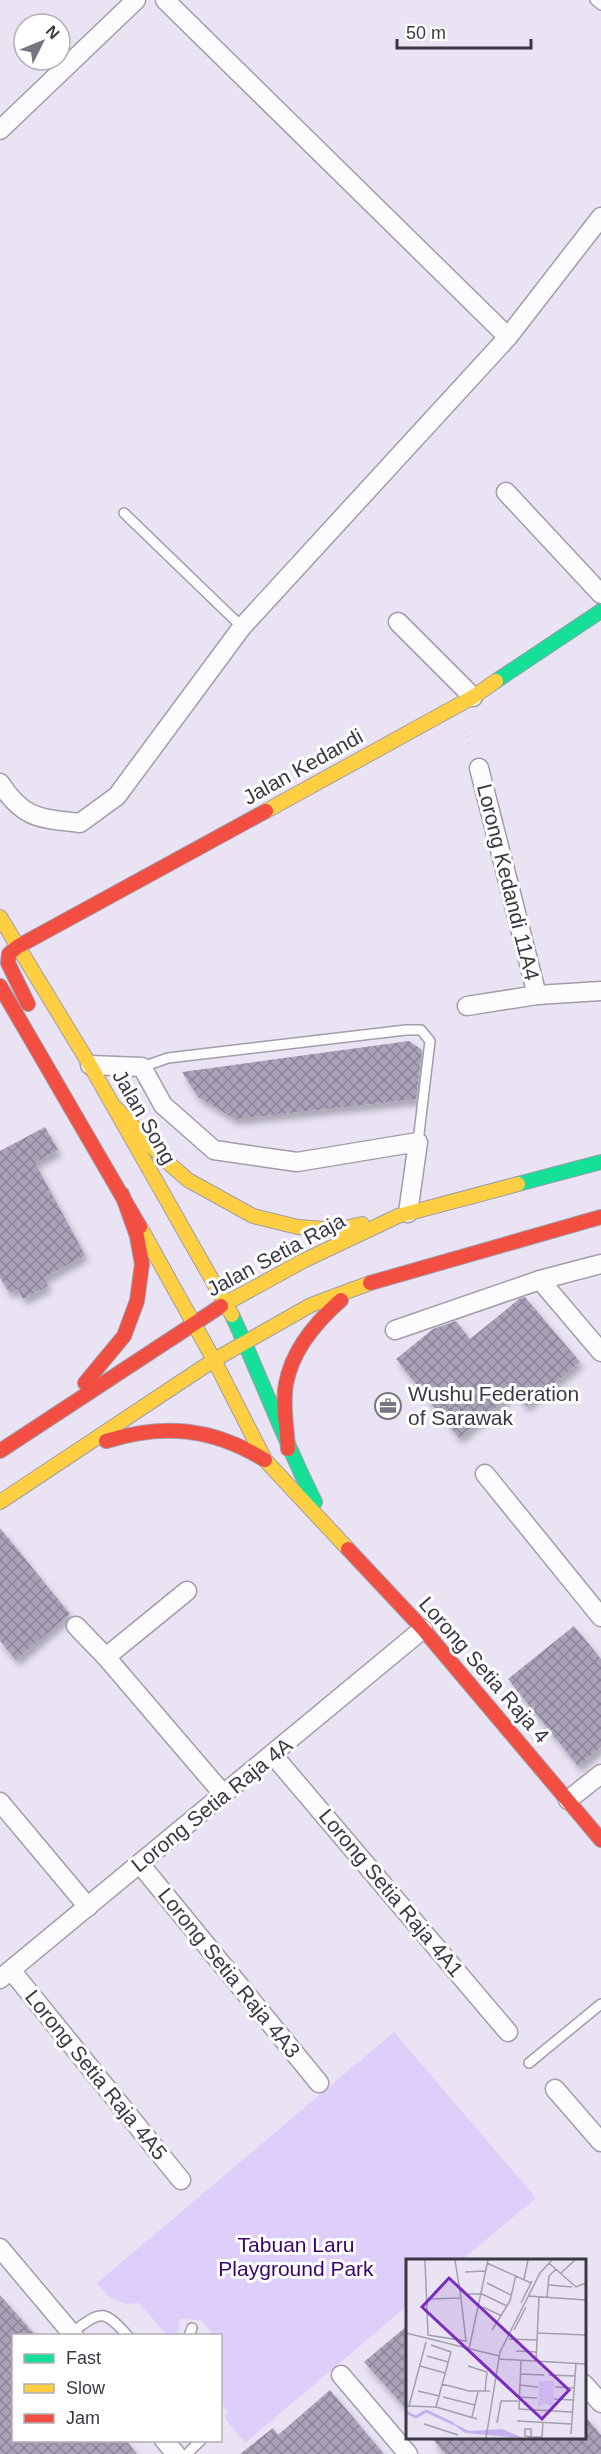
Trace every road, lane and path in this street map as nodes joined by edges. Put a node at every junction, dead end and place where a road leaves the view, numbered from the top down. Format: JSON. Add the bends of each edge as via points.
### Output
{"nodes":[{"id":1,"x":136,"y":0,"type":"edge"},
{"id":2,"x":165,"y":0,"type":"edge"},
{"id":3,"x":595,"y":0,"type":"edge"},
{"id":4,"x":601,"y":5,"type":"edge"},
{"id":5,"x":0,"y":130,"type":"edge"},
{"id":6,"x":601,"y":217,"type":"edge"},
{"id":7,"x":508,"y":336,"type":"junction"},
{"id":8,"x":506,"y":492,"type":"dead end"},
{"id":9,"x":124,"y":513,"type":"dead end"},
{"id":10,"x":601,"y":594,"type":"edge"},
{"id":11,"x":601,"y":611,"type":"edge"},
{"id":12,"x":399,"y":622,"type":"dead end"},
{"id":13,"x":242,"y":627,"type":"junction"},
{"id":14,"x":473,"y":697,"type":"junction"},
{"id":15,"x":464,"y":725,"type":"dead end"},
{"id":16,"x":479,"y":768,"type":"joint"},
{"id":17,"x":0,"y":783,"type":"edge"},
{"id":18,"x":0,"y":917,"type":"edge"},
{"id":19,"x":17,"y":947,"type":"junction"},
{"id":20,"x":0,"y":986,"type":"edge"},
{"id":21,"x":601,"y":991,"type":"edge"},
{"id":22,"x":537,"y":996,"type":"junction"},
{"id":23,"x":467,"y":1006,"type":"dead end"},
{"id":24,"x":90,"y":1065,"type":"junction"},
{"id":25,"x":142,"y":1067,"type":"junction"},
{"id":26,"x":63,"y":1094,"type":"junction"},
{"id":27,"x":114,"y":1107,"type":"junction"},
{"id":28,"x":418,"y":1142,"type":"junction"},
{"id":29,"x":601,"y":1162,"type":"edge"},
{"id":30,"x":122,"y":1194,"type":"junction"},
{"id":31,"x":403,"y":1215,"type":"junction"},
{"id":32,"x":601,"y":1217,"type":"edge"},
{"id":33,"x":601,"y":1264,"type":"edge"},
{"id":34,"x":540,"y":1281,"type":"junction"},
{"id":35,"x":363,"y":1285,"type":"junction"},
{"id":36,"x":226,"y":1303,"type":"junction"},
{"id":37,"x":193,"y":1324,"type":"junction"},
{"id":38,"x":395,"y":1330,"type":"dead end"},
{"id":39,"x":245,"y":1341,"type":"junction"},
{"id":40,"x":601,"y":1352,"type":"edge"},
{"id":41,"x":213,"y":1360,"type":"junction"},
{"id":42,"x":54,"y":1415,"type":"junction"},
{"id":43,"x":288,"y":1449,"type":"junction"},
{"id":44,"x":0,"y":1451,"type":"edge"},
{"id":45,"x":77,"y":1452,"type":"junction"},
{"id":46,"x":265,"y":1460,"type":"junction"},
{"id":47,"x":485,"y":1474,"type":"dead end"},
{"id":48,"x":0,"y":1502,"type":"edge"},
{"id":49,"x":332,"y":1531,"type":"junction"},
{"id":50,"x":187,"y":1591,"type":"dead end"},
{"id":51,"x":601,"y":1617,"type":"edge"},
{"id":52,"x":76,"y":1626,"type":"dead end"},
{"id":53,"x":423,"y":1629,"type":"junction"},
{"id":54,"x":106,"y":1657,"type":"junction"},
{"id":55,"x":273,"y":1755,"type":"junction"},
{"id":56,"x":601,"y":1774,"type":"edge"},
{"id":57,"x":224,"y":1795,"type":"junction"},
{"id":58,"x":568,"y":1800,"type":"junction"},
{"id":59,"x":0,"y":1802,"type":"edge"},
{"id":60,"x":601,"y":1840,"type":"edge"},
{"id":61,"x":140,"y":1864,"type":"junction"},
{"id":62,"x":88,"y":1907,"type":"junction"},
{"id":63,"x":6,"y":1975,"type":"edge"},
{"id":64,"x":601,"y":2004,"type":"edge"},
{"id":65,"x":508,"y":2032,"type":"dead end"},
{"id":66,"x":529,"y":2063,"type":"dead end"},
{"id":67,"x":319,"y":2083,"type":"dead end"},
{"id":68,"x":555,"y":2089,"type":"dead end"},
{"id":69,"x":601,"y":2142,"type":"edge"},
{"id":70,"x":181,"y":2180,"type":"dead end"},
{"id":71,"x":0,"y":2248,"type":"edge"},
{"id":72,"x":73,"y":2334,"type":"edge"},
{"id":73,"x":126,"y":2334,"type":"edge"},
{"id":74,"x":341,"y":2375,"type":"dead end"},
{"id":75,"x":586,"y":2385,"type":"edge"},
{"id":76,"x":601,"y":2403,"type":"edge"},
{"id":77,"x":166,"y":2442,"type":"edge"},
{"id":78,"x":199,"y":2442,"type":"edge"},
{"id":79,"x":176,"y":2454,"type":"edge"},
{"id":80,"x":187,"y":2454,"type":"edge"},
{"id":81,"x":408,"y":2454,"type":"edge"}],
"edges":[{"from":1,"to":5,"type":"street"},
{"from":2,"to":7,"type":"street"},
{"from":3,"to":4,"type":"lane"},
{"from":6,"to":7,"type":"street"},
{"from":7,"to":13,"type":"street"},
{"from":8,"to":10,"type":"street"},
{"from":9,"to":13,"type":"lane"},
{"from":11,"to":14,"type":"main road","name":"Jalan Kedandi"},
{"from":12,"to":14,"type":"street"},
{"from":13,"to":17,"type":"street","via":[[117,796],[80,823],[38,818],[13,803]]},
{"from":14,"to":19,"type":"main road","name":"Jalan Kedandi"},
{"from":15,"to":16,"type":"path"},
{"from":16,"to":22,"type":"street","name":"Lorong Kedandi 11A4"},
{"from":18,"to":19,"type":"main road","name":"Jalan Song"},
{"from":19,"to":24,"type":"main road","name":"Jalan Song"},
{"from":19,"to":26,"type":"main road","via":[[9,954],[8,963],[40,1029]]},
{"from":20,"to":26,"type":"main road"},
{"from":21,"to":22,"type":"street"},
{"from":22,"to":23,"type":"street"},
{"from":24,"to":25,"type":"street"},
{"from":24,"to":27,"type":"main road","name":"Jalan Song"},
{"from":25,"to":28,"type":"street","via":[[164,1105],[214,1150],[297,1162]]},
{"from":25,"to":28,"type":"lane","via":[[168,1058],[421,1030],[430,1041]]},
{"from":26,"to":30,"type":"main road"},
{"from":27,"to":31,"type":"main road","via":[[188,1180],[253,1216],[298,1227],[338,1230]]},
{"from":27,"to":36,"type":"main road","name":"Jalan Song"},
{"from":28,"to":31,"type":"street"},
{"from":29,"to":31,"type":"main road","name":"Jalan Setia Raja"},
{"from":30,"to":37,"type":"main road"},
{"from":30,"to":42,"type":"main road","via":[[142,1264],[137,1300],[124,1336]]},
{"from":31,"to":36,"type":"main road","name":"Jalan Setia Raja","via":[[303,1261]]},
{"from":32,"to":35,"type":"main road"},
{"from":33,"to":34,"type":"street"},
{"from":34,"to":38,"type":"street"},
{"from":34,"to":40,"type":"street"},
{"from":35,"to":39,"type":"main road","via":[[311,1305]]},
{"from":35,"to":43,"type":"main road","via":[[317,1322],[300,1347],[286,1383]]},
{"from":36,"to":37,"type":"main road","name":"Jalan Setia Raja"},
{"from":36,"to":39,"type":"main road","name":"Jalan Song"},
{"from":37,"to":41,"type":"main road"},
{"from":37,"to":42,"type":"main road","name":"Jalan Setia Raja"},
{"from":39,"to":41,"type":"main road"},
{"from":39,"to":43,"type":"main road","name":"Lorong Setia Raja 4"},
{"from":41,"to":45,"type":"main road"},
{"from":41,"to":46,"type":"main road","name":"Lorong Setia Raja 4"},
{"from":42,"to":44,"type":"main road","name":"Jalan Setia Raja"},
{"from":43,"to":49,"type":"main road","name":"Lorong Setia Raja 4"},
{"from":45,"to":46,"type":"main road","via":[[139,1432],[166,1431],[224,1438]]},
{"from":45,"to":48,"type":"main road"},
{"from":46,"to":49,"type":"main road","name":"Lorong Setia Raja 4"},
{"from":47,"to":51,"type":"street"},
{"from":49,"to":53,"type":"main road","name":"Lorong Setia Raja 4"},
{"from":50,"to":54,"type":"street"},
{"from":52,"to":54,"type":"street"},
{"from":53,"to":55,"type":"street","name":"Lorong Setia Raja 4A"},
{"from":53,"to":58,"type":"main road","name":"Lorong Setia Raja 4"},
{"from":54,"to":57,"type":"street"},
{"from":55,"to":57,"type":"street","name":"Lorong Setia Raja 4A"},
{"from":55,"to":65,"type":"street","name":"Lorong Setia Raja 4A1"},
{"from":56,"to":58,"type":"street"},
{"from":57,"to":61,"type":"street","name":"Lorong Setia Raja 4A"},
{"from":58,"to":60,"type":"main road","name":"Lorong Setia Raja 4"},
{"from":59,"to":62,"type":"street"},
{"from":61,"to":62,"type":"street","name":"Lorong Setia Raja 4A"},
{"from":61,"to":67,"type":"street","name":"Lorong Setia Raja 4A3"},
{"from":62,"to":63,"type":"street","name":"Lorong Setia Raja 4A"},
{"from":63,"to":70,"type":"street","name":"Lorong Setia Raja 4A5"},
{"from":64,"to":66,"type":"lane"},
{"from":68,"to":69,"type":"street"},
{"from":71,"to":72,"type":"street"},
{"from":72,"to":73,"type":"lane","via":[[103,2314]]},
{"from":74,"to":81,"type":"street"},
{"from":75,"to":76,"type":"street"},
{"from":77,"to":79,"type":"street"},
{"from":78,"to":80,"type":"lane"}]}
